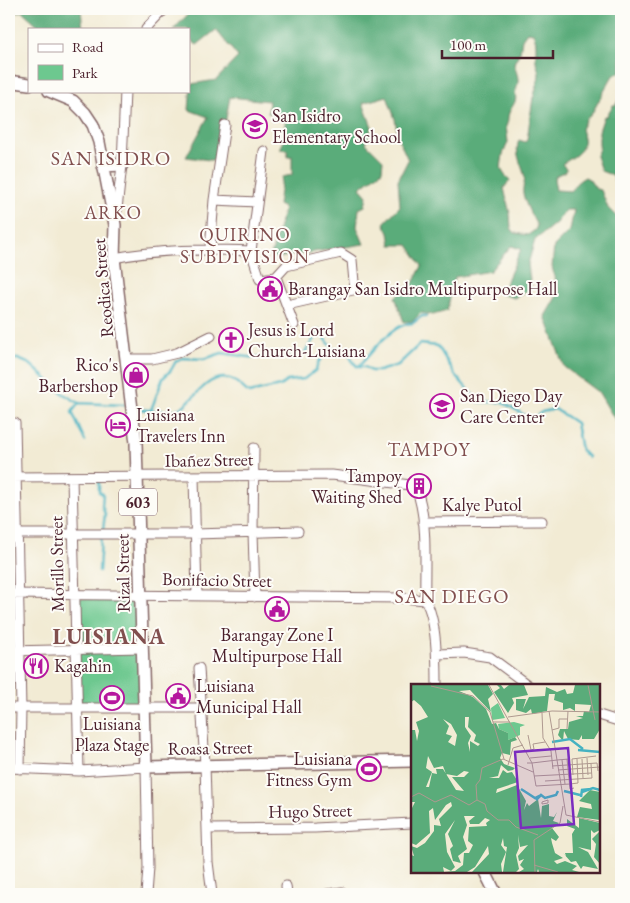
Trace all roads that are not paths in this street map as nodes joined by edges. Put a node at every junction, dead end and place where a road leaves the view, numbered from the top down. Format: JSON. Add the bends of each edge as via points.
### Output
{"nodes":[{"id":1,"x":165,"y":9,"type":"edge"},
{"id":2,"x":147,"y":28,"type":"edge"},
{"id":3,"x":9,"y":81,"type":"edge"},
{"id":4,"x":28,"y":84,"type":"edge"},
{"id":5,"x":125,"y":92,"type":"edge"},
{"id":6,"x":53,"y":93,"type":"edge"},
{"id":7,"x":225,"y":126,"type":"dead end"},
{"id":8,"x":264,"y":151,"type":"dead end"},
{"id":9,"x":122,"y":165,"type":"junction"},
{"id":10,"x":103,"y":166,"type":"junction"},
{"id":11,"x":214,"y":200,"type":"junction"},
{"id":12,"x":258,"y":202,"type":"junction"},
{"id":13,"x":115,"y":226,"type":"junction"},
{"id":14,"x":210,"y":249,"type":"junction"},
{"id":15,"x":251,"y":251,"type":"junction"},
{"id":16,"x":114,"y":258,"type":"junction"},
{"id":17,"x":276,"y":277,"type":"junction"},
{"id":18,"x":287,"y":305,"type":"junction"},
{"id":19,"x":294,"y":325,"type":"dead end"},
{"id":20,"x":211,"y":336,"type":"dead end"},
{"id":21,"x":127,"y":359,"type":"junction"},
{"id":22,"x":132,"y":408,"type":"joint"},
{"id":23,"x":12,"y":423,"type":"edge"},
{"id":24,"x":254,"y":448,"type":"dead end"},
{"id":25,"x":253,"y":475,"type":"junction"},
{"id":26,"x":194,"y":476,"type":"junction"},
{"id":27,"x":12,"y":477,"type":"edge"},
{"id":28,"x":72,"y":477,"type":"junction"},
{"id":29,"x":137,"y":477,"type":"junction"},
{"id":30,"x":542,"y":521,"type":"dead end"},
{"id":31,"x":423,"y":522,"type":"junction"},
{"id":32,"x":298,"y":531,"type":"dead end"},
{"id":33,"x":253,"y":532,"type":"junction"},
{"id":34,"x":12,"y":534,"type":"edge"},
{"id":35,"x":73,"y":534,"type":"junction"},
{"id":36,"x":195,"y":534,"type":"junction"},
{"id":37,"x":140,"y":535,"type":"junction"},
{"id":38,"x":13,"y":594,"type":"edge"},
{"id":39,"x":74,"y":596,"type":"junction"},
{"id":40,"x":141,"y":596,"type":"junction"},
{"id":41,"x":197,"y":596,"type":"junction"},
{"id":42,"x":255,"y":597,"type":"junction"},
{"id":43,"x":426,"y":600,"type":"junction"},
{"id":44,"x":142,"y":648,"type":"junction"},
{"id":45,"x":75,"y":650,"type":"junction"},
{"id":46,"x":14,"y":651,"type":"edge"},
{"id":47,"x":437,"y":654,"type":"junction"},
{"id":48,"x":199,"y":668,"type":"dead end"},
{"id":49,"x":437,"y":684,"type":"edge"},
{"id":50,"x":526,"y":684,"type":"edge"},
{"id":51,"x":78,"y":707,"type":"junction"},
{"id":52,"x":9,"y":708,"type":"edge"},
{"id":53,"x":21,"y":708,"type":"junction"},
{"id":54,"x":145,"y":708,"type":"junction"},
{"id":55,"x":201,"y":708,"type":"junction"},
{"id":56,"x":600,"y":715,"type":"edge"},
{"id":57,"x":621,"y":722,"type":"edge"},
{"id":58,"x":411,"y":761,"type":"edge"},
{"id":59,"x":205,"y":765,"type":"junction"},
{"id":60,"x":146,"y":766,"type":"junction"},
{"id":61,"x":9,"y":768,"type":"edge"},
{"id":62,"x":20,"y":769,"type":"junction"},
{"id":63,"x":79,"y":771,"type":"junction"},
{"id":64,"x":411,"y":823,"type":"edge"},
{"id":65,"x":207,"y":829,"type":"junction"},
{"id":66,"x":486,"y":873,"type":"edge"},
{"id":67,"x":146,"y":894,"type":"edge"},
{"id":68,"x":212,"y":894,"type":"edge"},
{"id":69,"x":327,"y":894,"type":"edge"},
{"id":70,"x":342,"y":894,"type":"edge"},
{"id":71,"x":496,"y":894,"type":"edge"}],
"edges":[{"from":1,"to":2,"type":"street"},
{"from":3,"to":4,"type":"main road"},
{"from":5,"to":9,"type":"street"},
{"from":6,"to":10,"type":"main road","name":"Reodica Street","number":"603","via":[[73,101],[85,113],[99,142]]},
{"from":7,"to":11,"type":"street"},
{"from":8,"to":12,"type":"street"},
{"from":9,"to":10,"type":"main road"},
{"from":9,"to":13,"type":"street"},
{"from":10,"to":13,"type":"main road","name":"Reodica Street","number":"603"},
{"from":11,"to":12,"type":"street"},
{"from":11,"to":14,"type":"street"},
{"from":12,"to":15,"type":"street"},
{"from":13,"to":16,"type":"main road","name":"Reodica Street","number":"603"},
{"from":14,"to":15,"type":"street"},
{"from":14,"to":16,"type":"street","via":[[138,253]]},
{"from":15,"to":17,"type":"street","via":[[260,279]]},
{"from":16,"to":21,"type":"main road","name":"Reodica Street","number":"603"},
{"from":17,"to":18,"type":"street"},
{"from":17,"to":18,"type":"street","via":[[286,266],[341,253],[352,260],[353,290]]},
{"from":18,"to":19,"type":"street"},
{"from":20,"to":21,"type":"street","via":[[177,353],[152,360]]},
{"from":21,"to":22,"type":"main road","name":"Reodica Street","number":"603"},
{"from":22,"to":29,"type":"main road","name":"Rizal Street","number":"603"},
{"from":23,"to":27,"type":"street"},
{"from":24,"to":25,"type":"street"},
{"from":25,"to":26,"type":"street","name":"Ibañez Street"},
{"from":25,"to":31,"type":"street","name":"Ibañez Street","via":[[332,475],[410,485],[419,496]]},
{"from":25,"to":33,"type":"street"},
{"from":26,"to":29,"type":"street","name":"Ibañez Street"},
{"from":26,"to":36,"type":"street"},
{"from":27,"to":28,"type":"street","name":"Ibañez Street"},
{"from":27,"to":34,"type":"street"},
{"from":28,"to":29,"type":"street","name":"Ibañez Street"},
{"from":28,"to":35,"type":"street","name":"Morillo Street"},
{"from":29,"to":37,"type":"main road","name":"Rizal Street","number":"603"},
{"from":30,"to":31,"type":"street","name":"Kalye Putol"},
{"from":31,"to":43,"type":"street"},
{"from":32,"to":33,"type":"street"},
{"from":33,"to":36,"type":"street"},
{"from":33,"to":42,"type":"street"},
{"from":34,"to":35,"type":"street"},
{"from":34,"to":38,"type":"street"},
{"from":35,"to":37,"type":"street"},
{"from":35,"to":39,"type":"street","name":"Morillo Street"},
{"from":36,"to":37,"type":"street"},
{"from":36,"to":41,"type":"street"},
{"from":37,"to":40,"type":"main road","name":"Rizal Street","number":"603"},
{"from":38,"to":39,"type":"street","name":"Bonifacio Street"},
{"from":38,"to":46,"type":"street"},
{"from":39,"to":40,"type":"street","name":"Bonifacio Street"},
{"from":39,"to":45,"type":"street","name":"Morillo Street"},
{"from":40,"to":41,"type":"street","name":"Bonifacio Street"},
{"from":40,"to":44,"type":"main road","name":"Rizal Street","number":"603"},
{"from":41,"to":42,"type":"street","name":"Bonifacio Street"},
{"from":42,"to":43,"type":"street","name":"Bonifacio Street"},
{"from":43,"to":47,"type":"street"},
{"from":44,"to":45,"type":"street"},
{"from":44,"to":54,"type":"main road","name":"Rizal Street","number":"603"},
{"from":45,"to":46,"type":"street"},
{"from":45,"to":51,"type":"street","name":"Morillo Street"},
{"from":46,"to":53,"type":"street"},
{"from":47,"to":49,"type":"street"},
{"from":47,"to":50,"type":"street","via":[[464,653],[490,657]]},
{"from":48,"to":55,"type":"street"},
{"from":51,"to":53,"type":"street"},
{"from":51,"to":54,"type":"street"},
{"from":51,"to":63,"type":"street","name":"Morillo Street"},
{"from":52,"to":53,"type":"street"},
{"from":53,"to":62,"type":"street"},
{"from":54,"to":55,"type":"street"},
{"from":54,"to":60,"type":"main road","name":"Rizal Street","number":"603"},
{"from":55,"to":59,"type":"street"},
{"from":56,"to":57,"type":"street"},
{"from":58,"to":59,"type":"main road","name":"Roasa Street"},
{"from":59,"to":60,"type":"main road","name":"Roasa Street"},
{"from":59,"to":65,"type":"street"},
{"from":60,"to":63,"type":"street","name":"Roasa Street"},
{"from":60,"to":67,"type":"street"},
{"from":61,"to":62,"type":"street","name":"Roasa Street"},
{"from":62,"to":63,"type":"street","name":"Roasa Street"},
{"from":64,"to":65,"type":"street","name":"Hugo Street"},
{"from":65,"to":68,"type":"street"},
{"from":66,"to":71,"type":"main road"},
{"from":69,"to":70,"type":"street"}]}
